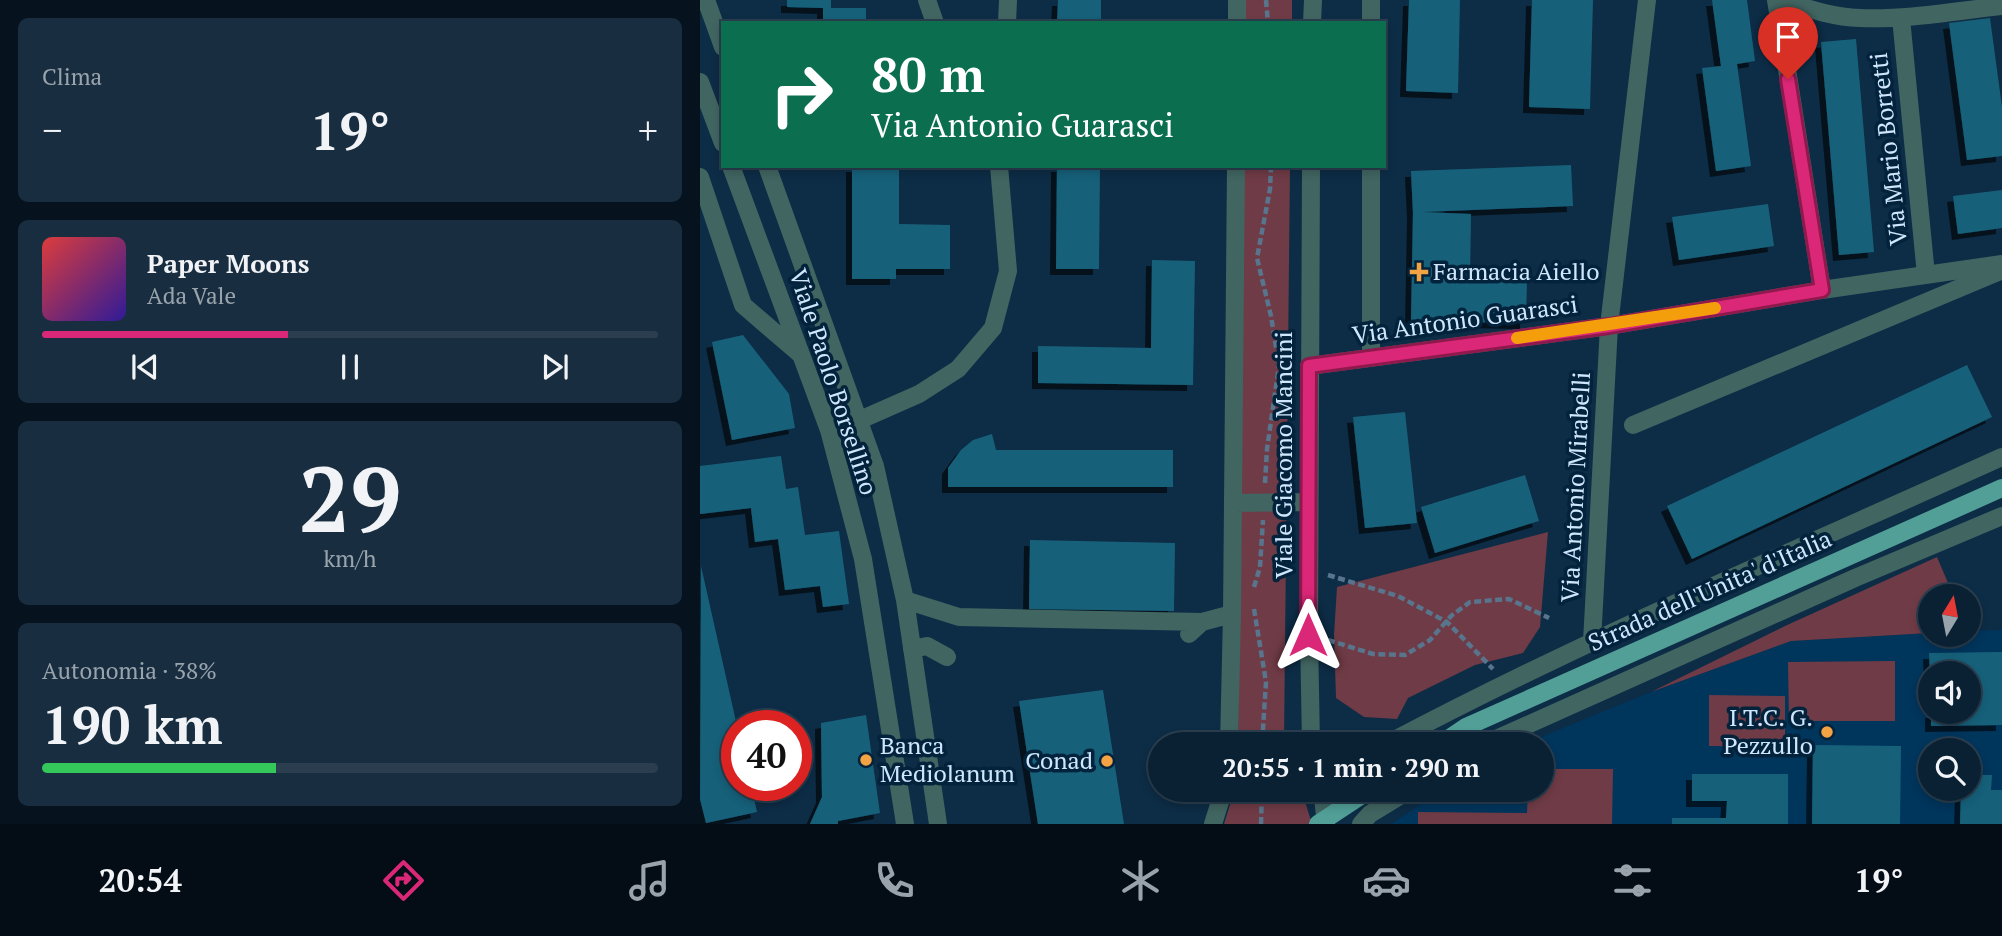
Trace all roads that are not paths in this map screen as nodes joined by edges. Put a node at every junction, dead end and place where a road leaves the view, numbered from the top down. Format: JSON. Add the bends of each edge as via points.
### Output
{"nodes":[{"id":1,"x":706,"y":0,"type":"edge"},
{"id":2,"x":927,"y":0,"type":"edge"},
{"id":3,"x":1008,"y":0,"type":"edge"},
{"id":4,"x":1237,"y":0,"type":"edge"},
{"id":5,"x":1312,"y":0,"type":"edge"},
{"id":6,"x":1371,"y":0,"type":"edge"},
{"id":7,"x":1647,"y":0,"type":"edge"},
{"id":8,"x":1778,"y":0,"type":"edge"},
{"id":9,"x":2002,"y":5,"type":"edge"},
{"id":10,"x":1901,"y":18,"type":"junction"},
{"id":11,"x":934,"y":21,"type":"edge"},
{"id":12,"x":1007,"y":21,"type":"edge"},
{"id":13,"x":1237,"y":21,"type":"edge"},
{"id":14,"x":1312,"y":21,"type":"edge"},
{"id":15,"x":1371,"y":21,"type":"edge"},
{"id":16,"x":721,"y":41,"type":"edge"},
{"id":17,"x":700,"y":82,"type":"edge"},
{"id":18,"x":721,"y":138,"type":"edge"},
{"id":19,"x":732,"y":168,"type":"edge"},
{"id":20,"x":768,"y":168,"type":"edge"},
{"id":21,"x":998,"y":168,"type":"edge"},
{"id":22,"x":1236,"y":168,"type":"edge"},
{"id":23,"x":1311,"y":168,"type":"edge"},
{"id":24,"x":1371,"y":168,"type":"edge"},
{"id":25,"x":700,"y":177,"type":"edge"},
{"id":26,"x":2002,"y":264,"type":"edge"},
{"id":27,"x":2002,"y":270,"type":"edge"},
{"id":28,"x":1926,"y":275,"type":"junction"},
{"id":29,"x":1822,"y":290,"type":"junction"},
{"id":30,"x":1609,"y":326,"type":"junction"},
{"id":31,"x":801,"y":355,"type":"junction"},
{"id":32,"x":1371,"y":358,"type":"junction"},
{"id":33,"x":1309,"y":366,"type":"junction"},
{"id":34,"x":860,"y":420,"type":"junction"},
{"id":35,"x":1633,"y":425,"type":"dead end"},
{"id":36,"x":829,"y":430,"type":"junction"},
{"id":37,"x":2002,"y":457,"type":"edge"},
{"id":38,"x":2002,"y":488,"type":"edge"},
{"id":39,"x":1234,"y":502,"type":"junction"},
{"id":40,"x":1309,"y":502,"type":"junction"},
{"id":41,"x":2002,"y":516,"type":"edge"},
{"id":42,"x":905,"y":600,"type":"junction"},
{"id":43,"x":1233,"y":614,"type":"junction"},
{"id":44,"x":1592,"y":642,"type":"junction"},
{"id":45,"x":912,"y":649,"type":"junction"},
{"id":46,"x":947,"y":657,"type":"dead end"},
{"id":47,"x":1229,"y":732,"type":"edge"},
{"id":48,"x":1311,"y":732,"type":"edge"},
{"id":49,"x":1410,"y":732,"type":"edge"},
{"id":50,"x":1459,"y":732,"type":"edge"},
{"id":51,"x":1512,"y":732,"type":"edge"},
{"id":52,"x":1220,"y":802,"type":"edge"},
{"id":53,"x":1323,"y":802,"type":"edge"},
{"id":54,"x":1351,"y":802,"type":"edge"},
{"id":55,"x":1390,"y":802,"type":"edge"},
{"id":56,"x":905,"y":824,"type":"edge"},
{"id":57,"x":938,"y":824,"type":"edge"},
{"id":58,"x":1213,"y":824,"type":"edge"},
{"id":59,"x":1318,"y":824,"type":"edge"},
{"id":60,"x":1326,"y":824,"type":"edge"},
{"id":61,"x":1361,"y":824,"type":"edge"}],
"edges":[{"from":1,"to":16,"type":"street"},
{"from":2,"to":11,"type":"street"},
{"from":3,"to":12,"type":"street"},
{"from":4,"to":13,"type":"street"},
{"from":5,"to":14,"type":"street"},
{"from":6,"to":15,"type":"street"},
{"from":7,"to":30,"type":"street","name":"Via Antonio Mirabelli"},
{"from":8,"to":10,"type":"street","name":"Via Mario Borretti","via":[[1819,13]]},
{"from":8,"to":29,"type":"street","name":"Via Mario Borretti"},
{"from":9,"to":10,"type":"street","name":"Via Mario Borretti"},
{"from":10,"to":28,"type":"street","name":"Via Mario Borretti"},
{"from":17,"to":18,"type":"street"},
{"from":19,"to":31,"type":"street","name":"Viale Paolo Borsellino"},
{"from":20,"to":34,"type":"street","name":"Viale Paolo Borsellino"},
{"from":21,"to":34,"type":"street","via":[[1008,271],[993,328],[958,369],[919,394]]},
{"from":22,"to":39,"type":"street","name":"Viale Giacomo Mancini"},
{"from":23,"to":33,"type":"street","name":"Viale Giacomo Mancini"},
{"from":24,"to":32,"type":"street"},
{"from":25,"to":31,"type":"street","via":[[743,306]]},
{"from":26,"to":28,"type":"street","name":"Via Antonio Guarasci"},
{"from":27,"to":35,"type":"street"},
{"from":28,"to":29,"type":"street","name":"Via Antonio Guarasci"},
{"from":29,"to":30,"type":"street","name":"Via Antonio Guarasci"},
{"from":30,"to":32,"type":"street","name":"Via Antonio Guarasci"},
{"from":30,"to":44,"type":"street","name":"Via Antonio Mirabelli"},
{"from":31,"to":36,"type":"street","name":"Viale Paolo Borsellino"},
{"from":32,"to":33,"type":"street","name":"Via Antonio Guarasci"},
{"from":33,"to":40,"type":"street","name":"Viale Giacomo Mancini"},
{"from":34,"to":36,"type":"street"},
{"from":34,"to":42,"type":"street","name":"Viale Paolo Borsellino"},
{"from":36,"to":56,"type":"street","name":"Viale Paolo Borsellino","via":[[863,559]]},
{"from":37,"to":44,"type":"street"},
{"from":38,"to":50,"type":"main road","name":"Strada dell'Unita' d'Italia"},
{"from":39,"to":40,"type":"street"},
{"from":39,"to":43,"type":"street","name":"Viale Giacomo Mancini"},
{"from":40,"to":48,"type":"street","name":"Viale Giacomo Mancini"},
{"from":41,"to":51,"type":"street"},
{"from":42,"to":43,"type":"street","via":[[959,617],[1195,628]]},
{"from":42,"to":45,"type":"street","name":"Viale Paolo Borsellino"},
{"from":43,"to":47,"type":"street","name":"Viale Giacomo Mancini"},
{"from":44,"to":49,"type":"street"},
{"from":45,"to":46,"type":"street","via":[[927,646]]},
{"from":45,"to":57,"type":"street","name":"Viale Paolo Borsellino","via":[[941,793]]},
{"from":52,"to":58,"type":"street"},
{"from":53,"to":60,"type":"street"},
{"from":54,"to":59,"type":"main road","bridge":true},
{"from":55,"to":61,"type":"street"}]}
